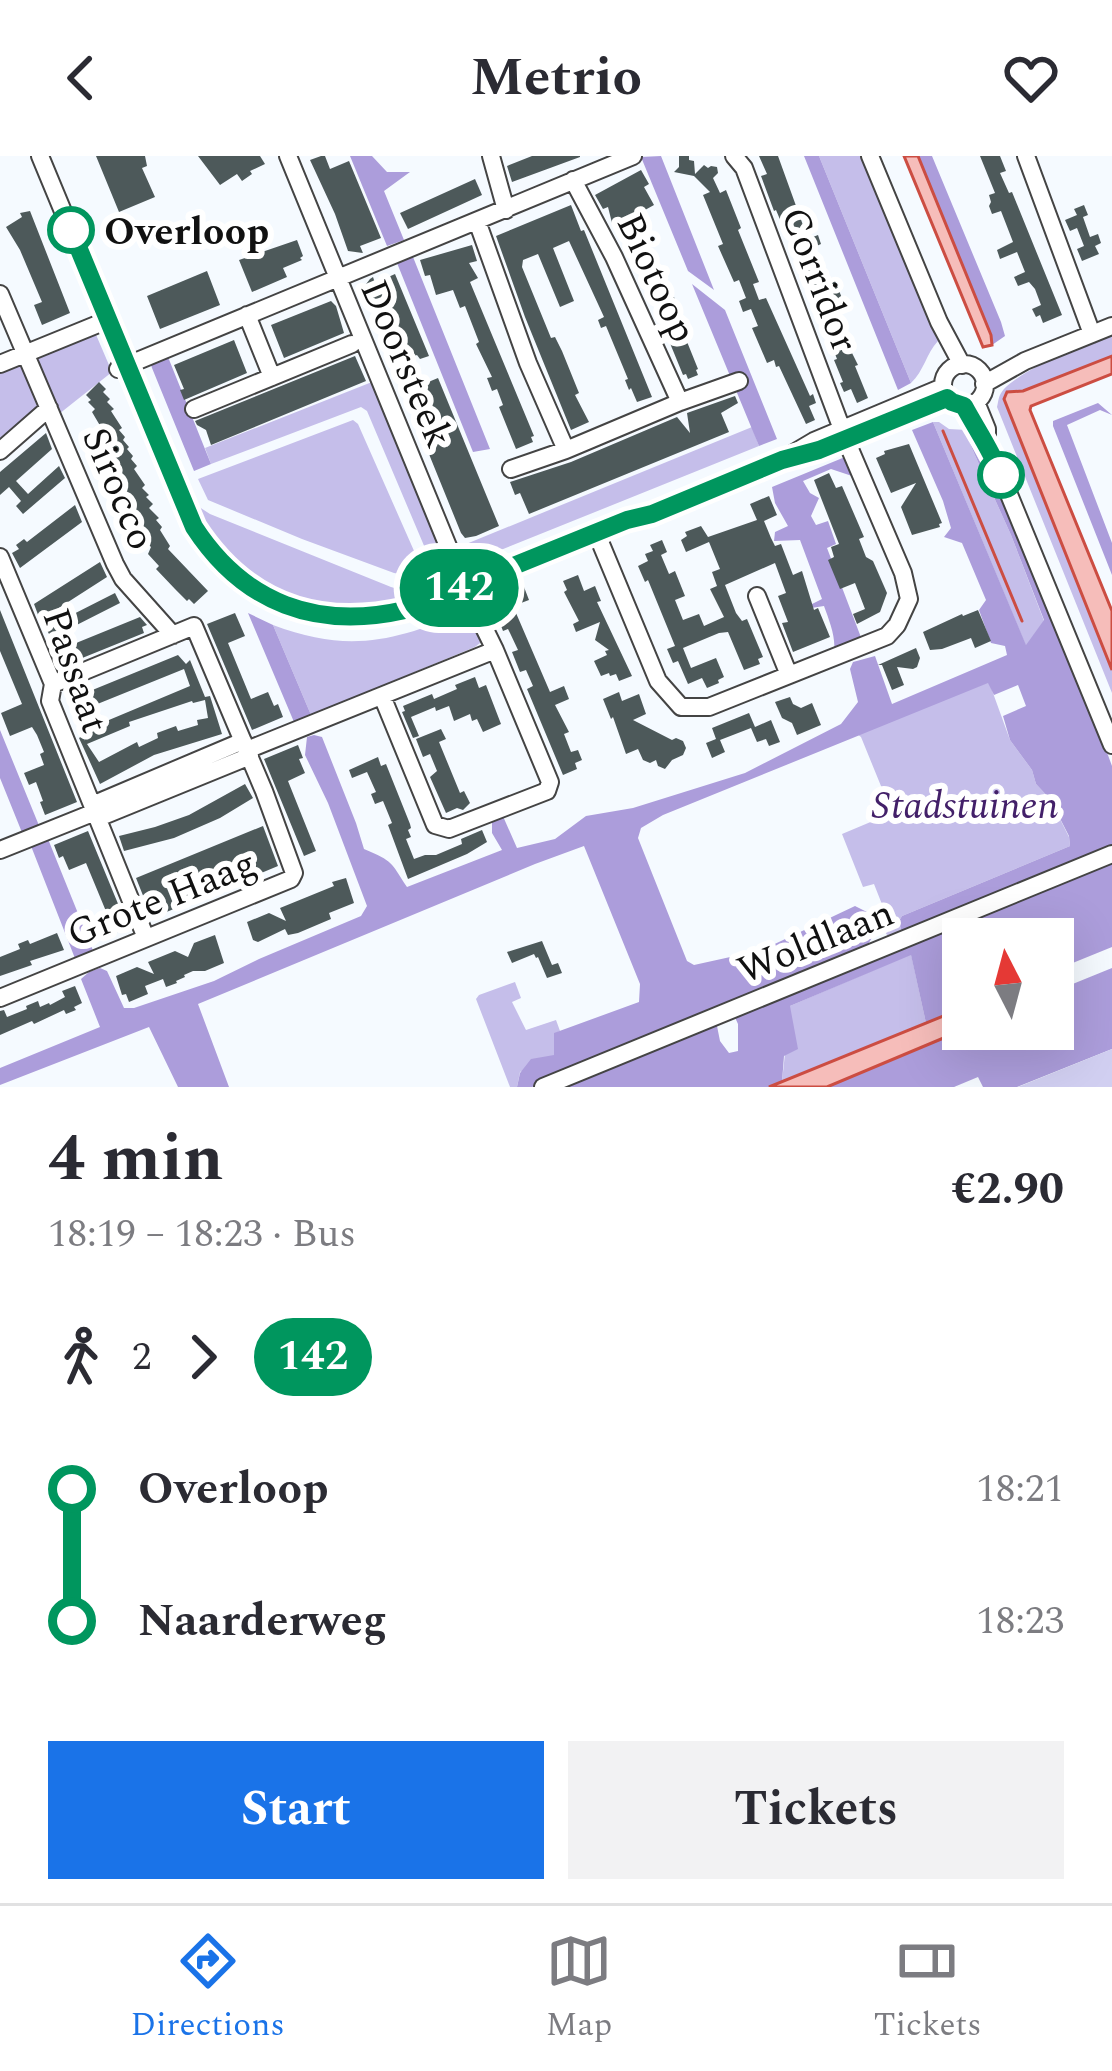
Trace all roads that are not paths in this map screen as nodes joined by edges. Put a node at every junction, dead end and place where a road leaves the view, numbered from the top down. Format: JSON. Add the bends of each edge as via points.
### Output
{"nodes":[{"id":1,"x":29,"y":156,"type":"edge"},
{"id":2,"x":40,"y":156,"type":"edge"},
{"id":3,"x":288,"y":156,"type":"edge"},
{"id":4,"x":491,"y":156,"type":"edge"},
{"id":5,"x":633,"y":156,"type":"edge"},
{"id":6,"x":734,"y":156,"type":"edge"},
{"id":7,"x":870,"y":156,"type":"edge"},
{"id":8,"x":1026,"y":156,"type":"edge"},
{"id":9,"x":573,"y":180,"type":"junction"},
{"id":10,"x":506,"y":210,"type":"junction"},
{"id":11,"x":477,"y":221,"type":"junction"},
{"id":12,"x":337,"y":278,"type":"junction"},
{"id":13,"x":0,"y":294,"type":"edge"},
{"id":14,"x":247,"y":315,"type":"junction"},
{"id":15,"x":103,"y":322,"type":"junction"},
{"id":16,"x":1112,"y":326,"type":"edge"},
{"id":17,"x":1092,"y":334,"type":"junction"},
{"id":18,"x":352,"y":344,"type":"dead end"},
{"id":19,"x":26,"y":354,"type":"junction"},
{"id":20,"x":0,"y":364,"type":"edge"},
{"id":21,"x":122,"y":367,"type":"junction"},
{"id":22,"x":272,"y":377,"type":"junction"},
{"id":23,"x":961,"y":379,"type":"junction"},
{"id":24,"x":740,"y":381,"type":"dead end"},
{"id":25,"x":680,"y":402,"type":"junction"},
{"id":26,"x":970,"y":404,"type":"junction"},
{"id":27,"x":49,"y":408,"type":"junction"},
{"id":28,"x":194,"y":409,"type":"dead end"},
{"id":29,"x":844,"y":434,"type":"junction"},
{"id":30,"x":566,"y":450,"type":"junction"},
{"id":31,"x":0,"y":451,"type":"edge"},
{"id":32,"x":511,"y":469,"type":"dead end"},
{"id":33,"x":598,"y":537,"type":"junction"},
{"id":34,"x":0,"y":557,"type":"edge"},
{"id":35,"x":466,"y":590,"type":"junction"},
{"id":36,"x":757,"y":596,"type":"dead end"},
{"id":37,"x":173,"y":635,"type":"junction"},
{"id":38,"x":495,"y":650,"type":"junction"},
{"id":39,"x":790,"y":675,"type":"junction"},
{"id":40,"x":53,"y":684,"type":"junction"},
{"id":41,"x":382,"y":696,"type":"junction"},
{"id":42,"x":1112,"y":745,"type":"edge"},
{"id":43,"x":247,"y":749,"type":"junction"},
{"id":44,"x":95,"y":812,"type":"junction"},
{"id":45,"x":0,"y":850,"type":"edge"},
{"id":46,"x":1112,"y":854,"type":"edge"},
{"id":47,"x":146,"y":938,"type":"junction"},
{"id":48,"x":0,"y":998,"type":"edge"},
{"id":49,"x":543,"y":1087,"type":"edge"}],
"edges":[{"from":1,"to":15,"type":"street"},
{"from":2,"to":15,"type":"street"},
{"from":3,"to":12,"type":"street","name":"Doorsteek"},
{"from":4,"to":10,"type":"street"},
{"from":5,"to":9,"type":"street"},
{"from":6,"to":29,"type":"street","name":"Corridor"},
{"from":7,"to":23,"type":"street"},
{"from":8,"to":17,"type":"street"},
{"from":9,"to":10,"type":"street"},
{"from":9,"to":25,"type":"street","name":"Biotoop"},
{"from":10,"to":11,"type":"street"},
{"from":11,"to":12,"type":"street"},
{"from":11,"to":30,"type":"street"},
{"from":12,"to":14,"type":"street"},
{"from":12,"to":35,"type":"street","name":"Doorsteek"},
{"from":13,"to":19,"type":"street","name":"Sirocco"},
{"from":14,"to":21,"type":"street"},
{"from":14,"to":22,"type":"street"},
{"from":15,"to":19,"type":"street"},
{"from":15,"to":21,"type":"street"},
{"from":16,"to":17,"type":"street"},
{"from":17,"to":23,"type":"street"},
{"from":18,"to":22,"type":"street"},
{"from":19,"to":20,"type":"street"},
{"from":19,"to":27,"type":"street","name":"Sirocco"},
{"from":21,"to":35,"type":"street","via":[[185,532],[238,592],[303,622],[342,628],[411,619]]},
{"from":22,"to":28,"type":"street"},
{"from":23,"to":26,"type":"street","via":[[952,402]]},
{"from":23,"to":26,"type":"street","via":[[984,391]]},
{"from":23,"to":29,"type":"street"},
{"from":24,"to":25,"type":"street","name":"Biotoop"},
{"from":25,"to":30,"type":"street","name":"Biotoop"},
{"from":26,"to":42,"type":"street","via":[[987,429]]},
{"from":27,"to":31,"type":"street"},
{"from":27,"to":37,"type":"street","name":"Sirocco","via":[[115,564]]},
{"from":29,"to":33,"type":"street"},
{"from":29,"to":39,"type":"street","name":"Corridor","via":[[909,599],[887,636]]},
{"from":30,"to":32,"type":"street","name":"Biotoop"},
{"from":33,"to":35,"type":"street"},
{"from":33,"to":39,"type":"street","via":[[658,681],[681,706],[709,707]]},
{"from":34,"to":40,"type":"street","name":"Passaat"},
{"from":35,"to":38,"type":"street","name":"Doorsteek"},
{"from":36,"to":39,"type":"street"},
{"from":37,"to":40,"type":"street"},
{"from":37,"to":43,"type":"street","name":"Sirocco","via":[[194,626]]},
{"from":38,"to":41,"type":"street"},
{"from":38,"to":41,"type":"street","name":"Doorsteek","via":[[547,791],[449,830],[435,825]]},
{"from":40,"to":44,"type":"street","name":"Passaat","via":[[50,701]]},
{"from":41,"to":43,"type":"street"},
{"from":43,"to":44,"type":"street"},
{"from":43,"to":47,"type":"street","name":"Grote Haag","via":[[294,873]]},
{"from":44,"to":45,"type":"street"},
{"from":44,"to":47,"type":"street","name":"Passaat"},
{"from":46,"to":49,"type":"street","name":"Woldlaan"},
{"from":47,"to":48,"type":"street","name":"Grote Haag"}]}
